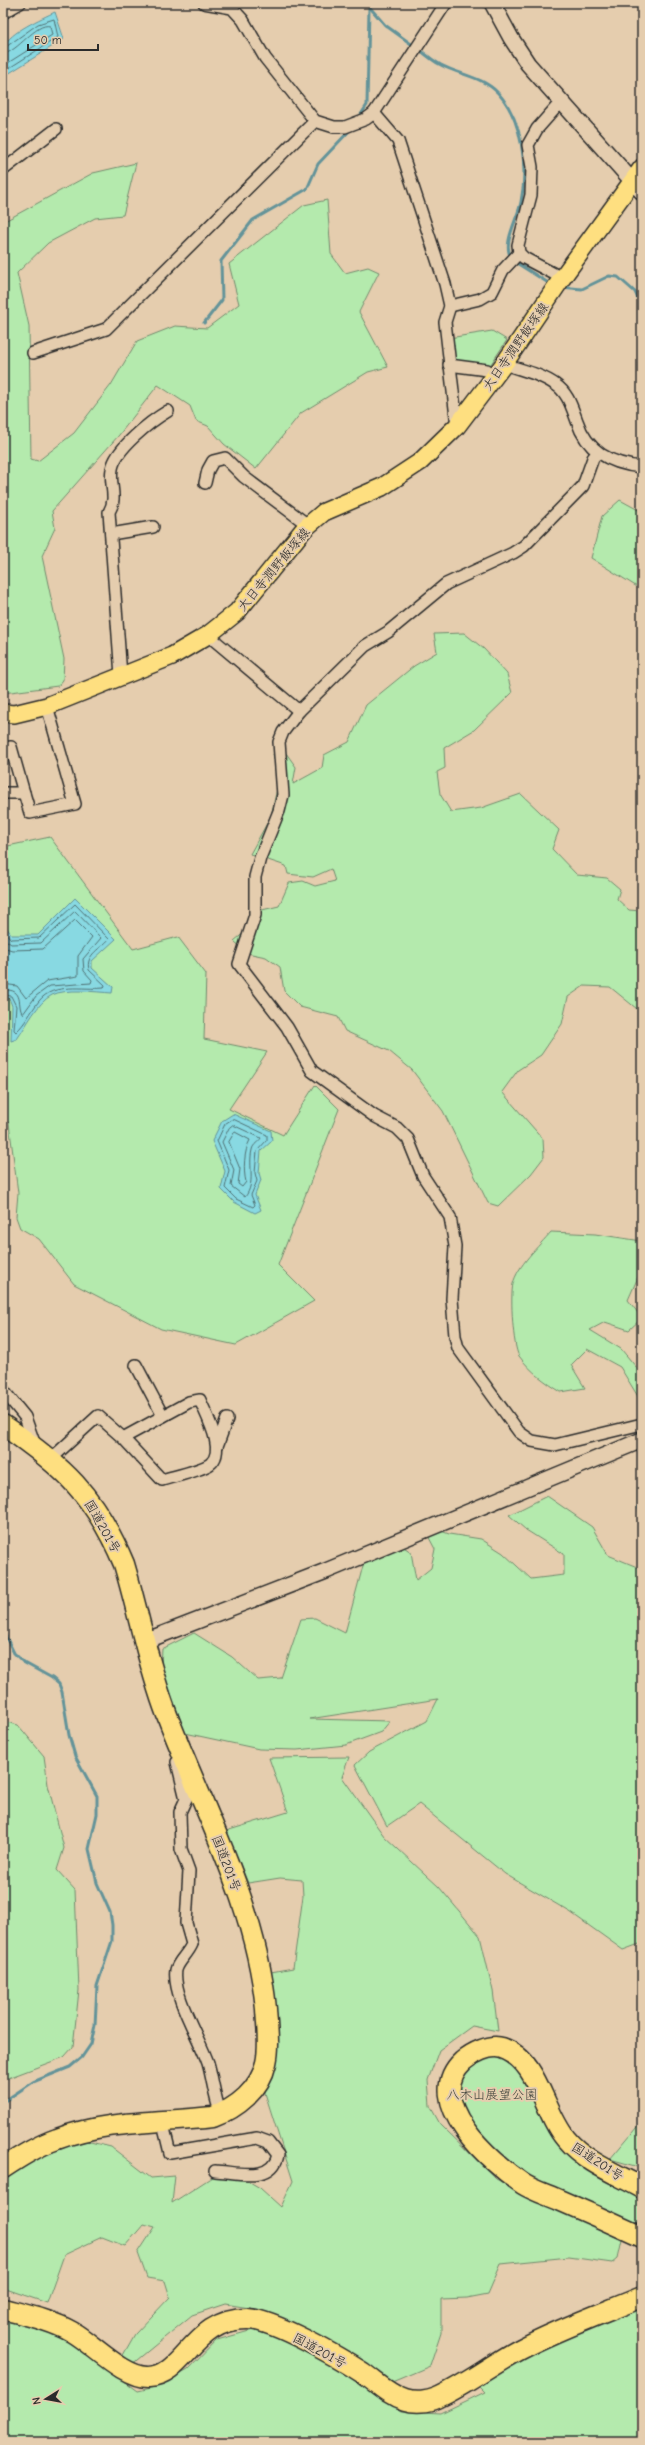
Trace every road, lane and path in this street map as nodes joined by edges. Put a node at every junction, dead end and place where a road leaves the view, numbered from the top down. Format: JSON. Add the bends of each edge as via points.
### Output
{"nodes":[{"id":1,"x":20,"y":3,"type":"edge"},
{"id":2,"x":204,"y":3,"type":"edge"},
{"id":3,"x":446,"y":3,"type":"edge"},
{"id":4,"x":492,"y":3,"type":"edge"},
{"id":5,"x":3,"y":13,"type":"edge"},
{"id":6,"x":560,"y":103,"type":"junction"},
{"id":7,"x":374,"y":113,"type":"junction"},
{"id":8,"x":315,"y":121,"type":"junction"},
{"id":9,"x":56,"y":128,"type":"dead end"},
{"id":10,"x":3,"y":170,"type":"edge"},
{"id":11,"x":639,"y":180,"type":"edge"},
{"id":12,"x":519,"y":253,"type":"junction"},
{"id":13,"x":562,"y":278,"type":"junction"},
{"id":14,"x":450,"y":306,"type":"junction"},
{"id":15,"x":33,"y":353,"type":"dead end"},
{"id":16,"x":449,"y":365,"type":"junction"},
{"id":17,"x":500,"y":370,"type":"junction"},
{"id":18,"x":168,"y":411,"type":"dead end"},
{"id":19,"x":457,"y":426,"type":"junction"},
{"id":20,"x":597,"y":452,"type":"junction"},
{"id":21,"x":642,"y":467,"type":"edge"},
{"id":22,"x":205,"y":483,"type":"dead end"},
{"id":23,"x":308,"y":525,"type":"junction"},
{"id":24,"x":153,"y":527,"type":"dead end"},
{"id":25,"x":111,"y":534,"type":"junction"},
{"id":26,"x":208,"y":635,"type":"junction"},
{"id":27,"x":121,"y":676,"type":"junction"},
{"id":28,"x":47,"y":706,"type":"junction"},
{"id":29,"x":299,"y":711,"type":"junction"},
{"id":30,"x":3,"y":713,"type":"edge"},
{"id":31,"x":3,"y":748,"type":"edge"},
{"id":32,"x":3,"y":793,"type":"edge"},
{"id":33,"x":24,"y":794,"type":"junction"},
{"id":34,"x":136,"y":1365,"type":"dead end"},
{"id":35,"x":3,"y":1390,"type":"edge"},
{"id":36,"x":163,"y":1416,"type":"junction"},
{"id":37,"x":227,"y":1418,"type":"dead end"},
{"id":38,"x":642,"y":1424,"type":"edge"},
{"id":39,"x":3,"y":1425,"type":"edge"},
{"id":40,"x":123,"y":1438,"type":"junction"},
{"id":41,"x":642,"y":1440,"type":"edge"},
{"id":42,"x":216,"y":1448,"type":"junction"},
{"id":43,"x":44,"y":1453,"type":"junction"},
{"id":44,"x":145,"y":1641,"type":"junction"},
{"id":45,"x":183,"y":1752,"type":"junction"},
{"id":46,"x":221,"y":2114,"type":"junction"},
{"id":47,"x":162,"y":2120,"type":"junction"},
{"id":48,"x":3,"y":2168,"type":"edge"},
{"id":49,"x":215,"y":2171,"type":"dead end"},
{"id":50,"x":642,"y":2188,"type":"edge"},
{"id":51,"x":642,"y":2237,"type":"edge"},
{"id":52,"x":642,"y":2297,"type":"edge"},
{"id":53,"x":3,"y":2309,"type":"edge"}],
"edges":[{"from":1,"to":5,"type":"street"},
{"from":2,"to":8,"type":"street","via":[[232,8],[243,20],[265,58]]},
{"from":3,"to":7,"type":"street"},
{"from":4,"to":6,"type":"street","via":[[528,64]]},
{"from":6,"to":11,"type":"street"},
{"from":6,"to":12,"type":"street","via":[[537,129],[528,145],[532,167],[531,195],[518,245]]},
{"from":7,"to":8,"type":"street","via":[[366,119],[345,126],[334,127]]},
{"from":7,"to":14,"type":"street","via":[[398,141],[446,284]]},
{"from":8,"to":15,"type":"street","via":[[106,329]]},
{"from":9,"to":10,"type":"street"},
{"from":11,"to":13,"type":"main road","name":"大日寺潤野飯塚線"},
{"from":12,"to":13,"type":"street"},
{"from":12,"to":14,"type":"street","via":[[508,265],[492,292],[480,299]]},
{"from":13,"to":17,"type":"main road","name":"大日寺潤野飯塚線"},
{"from":14,"to":16,"type":"street","via":[[445,322]]},
{"from":16,"to":17,"type":"street"},
{"from":16,"to":19,"type":"street"},
{"from":17,"to":19,"type":"main road","name":"大日寺潤野飯塚線"},
{"from":17,"to":20,"type":"street","via":[[556,385],[568,398],[587,441]]},
{"from":18,"to":25,"type":"street","via":[[142,430],[121,451],[112,468],[114,502],[109,512]]},
{"from":19,"to":23,"type":"main road","name":"大日寺潤野飯塚線","via":[[438,447],[398,478],[324,512]]},
{"from":20,"to":21,"type":"street","via":[[611,461]]},
{"from":20,"to":29,"type":"street","via":[[583,486],[524,546],[446,584],[388,632],[365,646]]},
{"from":22,"to":23,"type":"street","via":[[213,461],[225,458],[244,476]]},
{"from":23,"to":26,"type":"main road","name":"大日寺潤野飯塚線","via":[[237,612]]},
{"from":24,"to":25,"type":"street"},
{"from":25,"to":27,"type":"street"},
{"from":26,"to":27,"type":"main road","name":"大日寺潤野飯塚線","via":[[172,656]]},
{"from":26,"to":29,"type":"street"},
{"from":27,"to":28,"type":"main road","name":"大日寺潤野飯塚線"},
{"from":28,"to":30,"type":"main road","name":"大日寺潤野飯塚線","via":[[14,714]]},
{"from":28,"to":33,"type":"street","via":[[75,804],[30,813]]},
{"from":29,"to":38,"type":"street","via":[[282,732],[279,742],[283,795],[255,877],[255,915],[239,964],[287,1027],[312,1071],[374,1116],[397,1128],[408,1140],[423,1176],[450,1217],[455,1246],[452,1299],[458,1348],[519,1432],[532,1441],[555,1445]]},
{"from":31,"to":33,"type":"street","via":[[11,747]]},
{"from":32,"to":33,"type":"street"},
{"from":34,"to":36,"type":"street"},
{"from":35,"to":43,"type":"street","via":[[25,1417]]},
{"from":36,"to":40,"type":"street"},
{"from":36,"to":42,"type":"street","via":[[189,1402],[200,1400],[216,1439]]},
{"from":37,"to":42,"type":"street"},
{"from":39,"to":43,"type":"highway","name":"国道201号"},
{"from":40,"to":42,"type":"street","via":[[162,1480],[210,1464],[216,1454]]},
{"from":40,"to":43,"type":"street","via":[[98,1416]]},
{"from":41,"to":44,"type":"street","via":[[326,1571]]},
{"from":43,"to":44,"type":"highway","name":"国道201号","via":[[89,1500],[114,1540],[124,1564]]},
{"from":44,"to":45,"type":"highway","name":"国道201号","via":[[167,1715]]},
{"from":45,"to":46,"type":"street","via":[[176,1758],[186,1799],[180,1812],[181,1849],[189,1871],[186,1923],[192,1944],[176,1970],[177,1985],[208,2062],[215,2099]]},
{"from":45,"to":46,"type":"highway","name":"国道201号","via":[[248,1919],[263,1982],[268,2034],[266,2064],[249,2094],[238,2105]]},
{"from":46,"to":47,"type":"highway","name":"国道201号","via":[[197,2119]]},
{"from":47,"to":48,"type":"highway","name":"国道201号","via":[[99,2127],[80,2132],[35,2148]]},
{"from":47,"to":49,"type":"street","via":[[170,2153],[257,2138],[268,2142],[278,2155],[276,2163],[267,2173],[260,2175]]},
{"from":50,"to":51,"type":"highway","name":"国道201号","via":[[598,2164],[566,2139],[522,2060],[512,2052],[500,2047],[491,2047],[456,2067],[450,2080],[449,2096],[453,2109],[470,2136],[500,2166],[524,2185]]},
{"from":52,"to":53,"type":"highway","name":"国道201号","via":[[520,2350],[436,2399],[419,2402],[407,2401],[392,2395],[362,2372],[325,2351],[250,2319],[232,2320],[210,2329],[174,2366],[163,2374],[150,2377],[137,2376],[71,2332],[42,2320]]}]}
